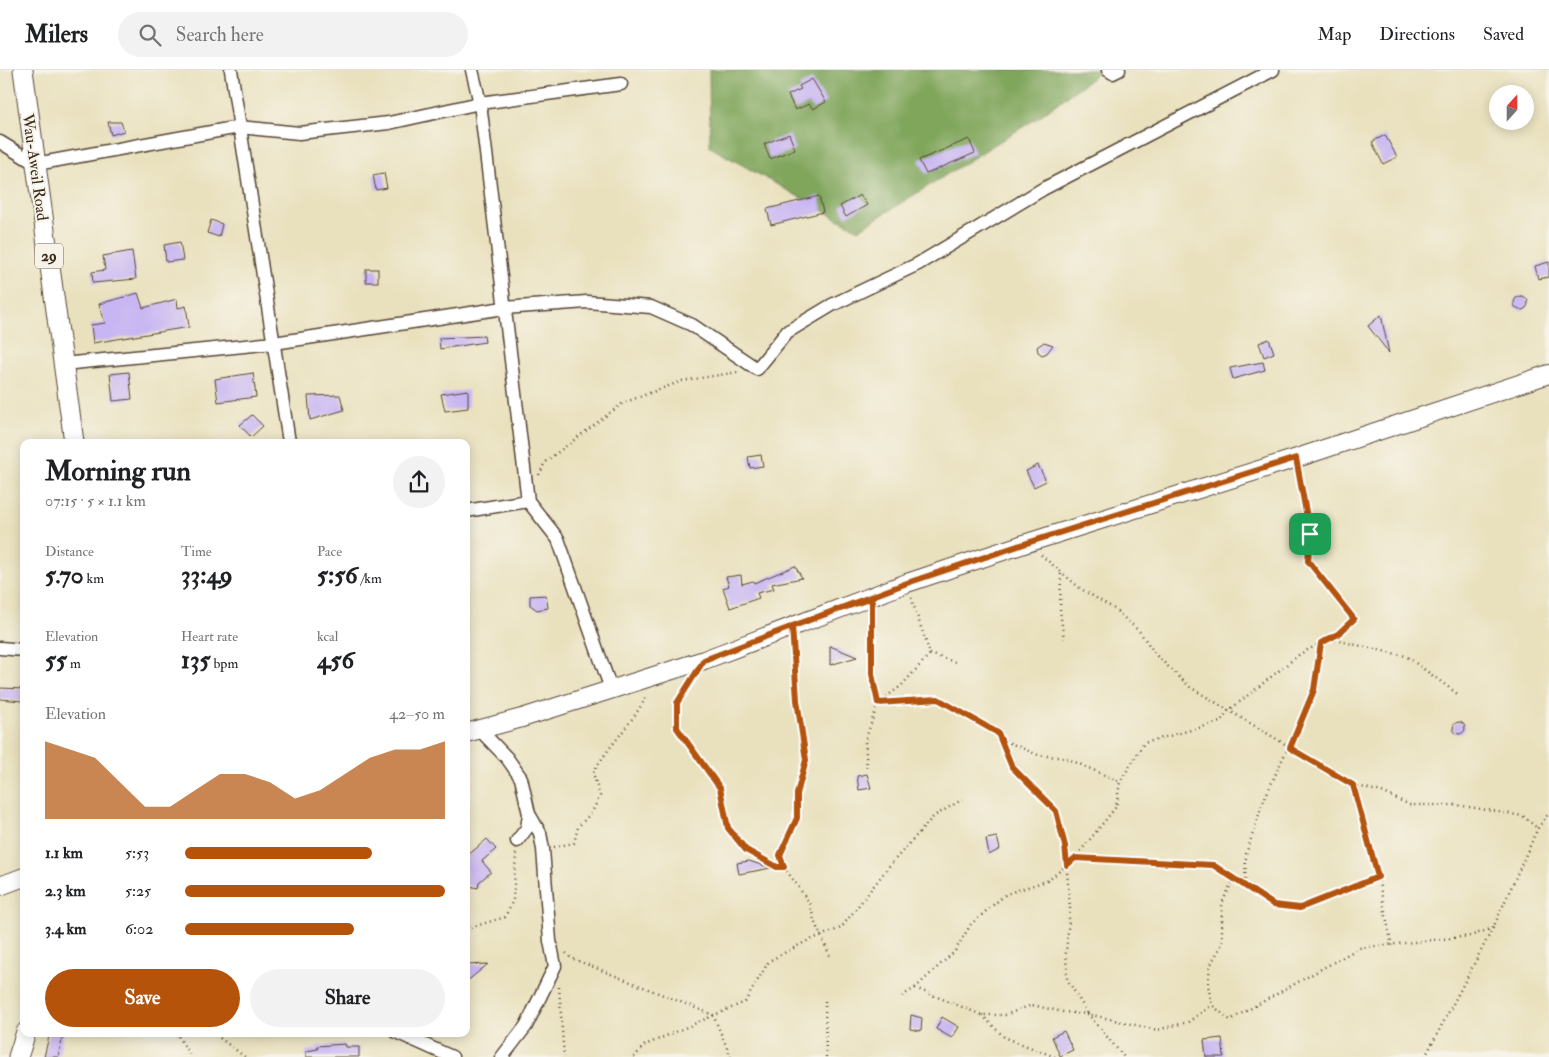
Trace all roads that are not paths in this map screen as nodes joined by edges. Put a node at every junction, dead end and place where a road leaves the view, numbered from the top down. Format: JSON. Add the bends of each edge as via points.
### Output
{"nodes":[{"id":1,"x":23,"y":70,"type":"edge"},
{"id":2,"x":231,"y":70,"type":"edge"},
{"id":3,"x":472,"y":70,"type":"edge"},
{"id":4,"x":1108,"y":70,"type":"edge"},
{"id":5,"x":1119,"y":70,"type":"edge"},
{"id":6,"x":1274,"y":70,"type":"edge"},
{"id":7,"x":621,"y":84,"type":"dead end"},
{"id":8,"x":480,"y":103,"type":"junction"},
{"id":9,"x":239,"y":127,"type":"junction"},
{"id":10,"x":0,"y":142,"type":"edge"},
{"id":11,"x":36,"y":164,"type":"junction"},
{"id":12,"x":504,"y":308,"type":"junction"},
{"id":13,"x":274,"y":343,"type":"junction"},
{"id":14,"x":63,"y":364,"type":"junction"},
{"id":15,"x":1549,"y":374,"type":"edge"},
{"id":16,"x":74,"y":439,"type":"edge"},
{"id":17,"x":289,"y":439,"type":"edge"},
{"id":18,"x":528,"y":501,"type":"junction"},
{"id":19,"x":470,"y":510,"type":"edge"},
{"id":20,"x":0,"y":648,"type":"edge"},
{"id":21,"x":20,"y":650,"type":"edge"},
{"id":22,"x":611,"y":689,"type":"junction"},
{"id":23,"x":473,"y":731,"type":"edge"},
{"id":24,"x":529,"y":814,"type":"junction"},
{"id":25,"x":517,"y":841,"type":"road end"},
{"id":26,"x":20,"y":878,"type":"edge"},
{"id":27,"x":0,"y":886,"type":"edge"},
{"id":28,"x":24,"y":1037,"type":"edge"},
{"id":29,"x":407,"y":1037,"type":"edge"},
{"id":30,"x":18,"y":1057,"type":"edge"},
{"id":31,"x":452,"y":1057,"type":"edge"},
{"id":32,"x":502,"y":1057,"type":"edge"}],
"edges":[{"from":1,"to":11,"type":"main road","name":"Wau-Aweil Road","number":"29"},
{"from":2,"to":9,"type":"street"},
{"from":3,"to":8,"type":"street"},
{"from":4,"to":5,"type":"street","via":[[1113,73]]},
{"from":6,"to":12,"type":"street","via":[[1043,189],[918,264],[832,305],[788,332],[757,368],[692,325],[651,307],[587,302]]},
{"from":7,"to":8,"type":"street"},
{"from":8,"to":9,"type":"street","via":[[389,122],[299,133]]},
{"from":8,"to":12,"type":"street"},
{"from":9,"to":11,"type":"street"},
{"from":9,"to":13,"type":"street"},
{"from":10,"to":11,"type":"street"},
{"from":11,"to":14,"type":"main road","name":"Wau-Aweil Road","number":"29"},
{"from":12,"to":13,"type":"street"},
{"from":12,"to":18,"type":"street"},
{"from":13,"to":14,"type":"street"},
{"from":13,"to":17,"type":"street"},
{"from":14,"to":16,"type":"main road","name":"Wau-Aweil Road","number":"29"},
{"from":15,"to":22,"type":"street","via":[[907,583],[704,660]]},
{"from":18,"to":19,"type":"street"},
{"from":18,"to":22,"type":"street","via":[[558,539]]},
{"from":20,"to":21,"type":"street"},
{"from":22,"to":23,"type":"street"},
{"from":23,"to":24,"type":"street","via":[[507,758],[521,778]]},
{"from":24,"to":25,"type":"street","via":[[527,828]]},
{"from":24,"to":32,"type":"street","via":[[540,833],[543,849],[555,966],[526,1026]]},
{"from":26,"to":27,"type":"street"},
{"from":28,"to":30,"type":"main road"},
{"from":29,"to":31,"type":"street"}]}
